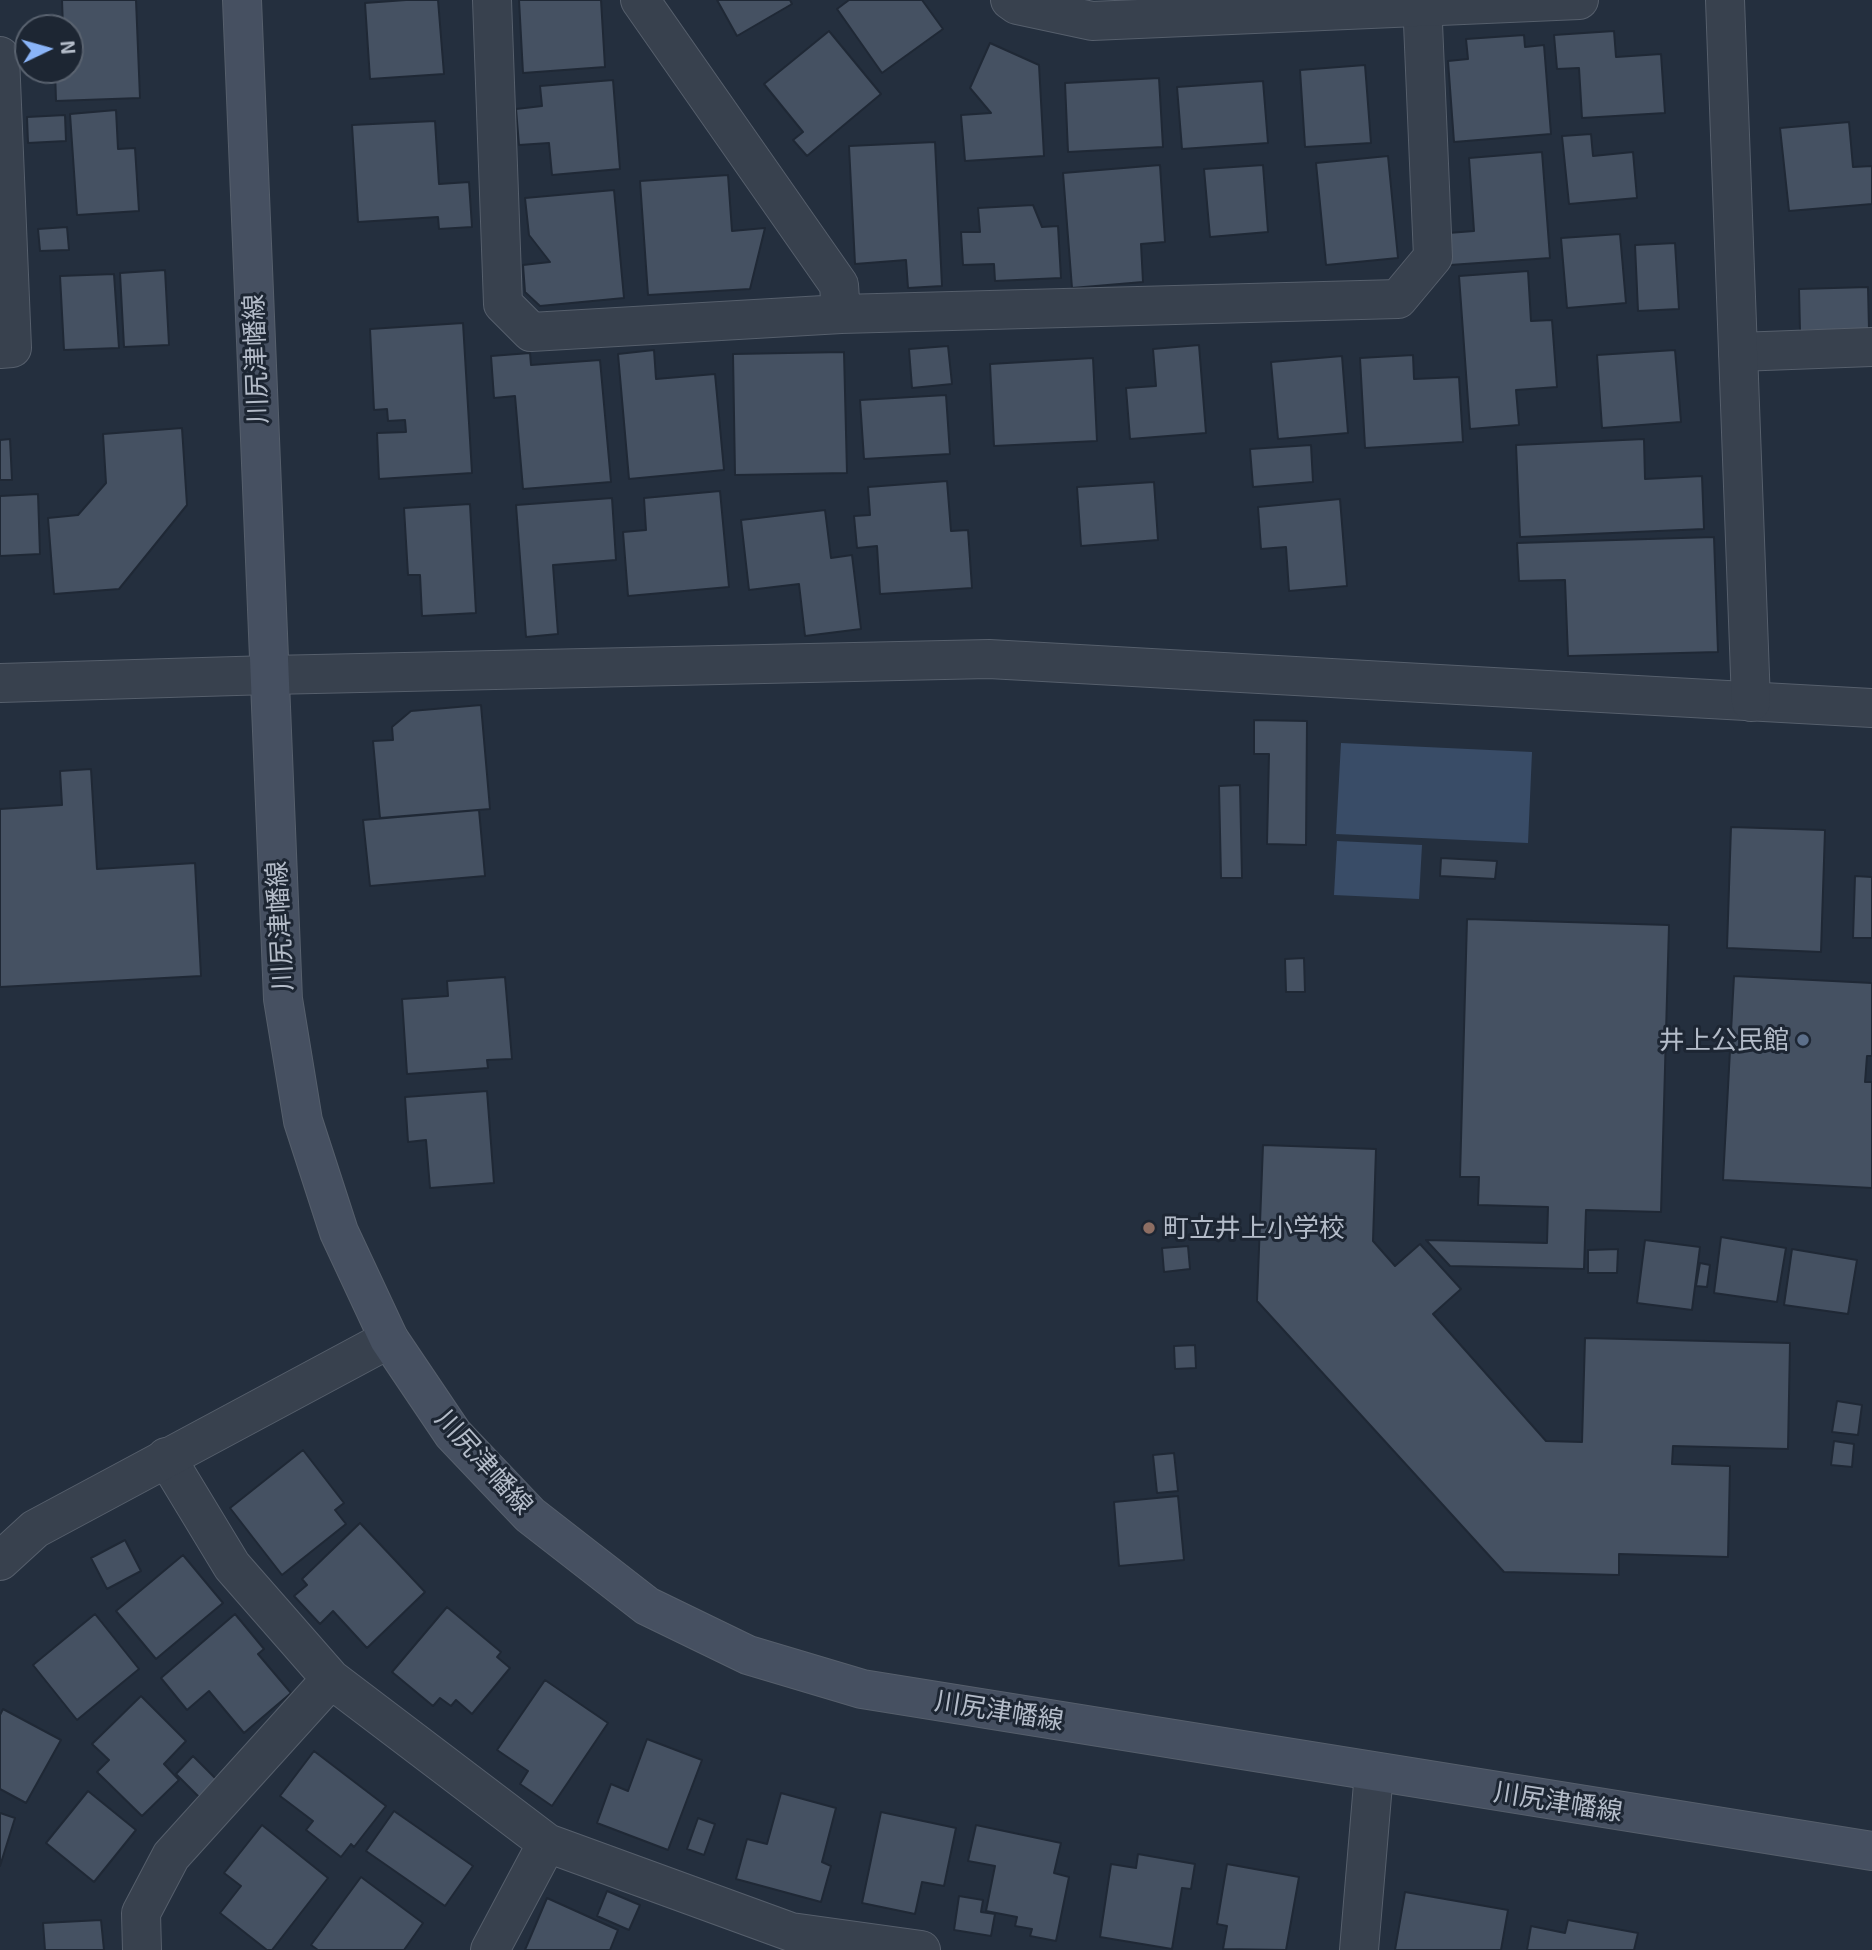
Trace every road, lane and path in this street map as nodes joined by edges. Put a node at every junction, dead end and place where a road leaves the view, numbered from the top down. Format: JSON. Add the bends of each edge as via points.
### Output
{"nodes":[{"id":1,"x":242,"y":0,"type":"edge"},
{"id":2,"x":492,"y":0,"type":"edge"},
{"id":3,"x":640,"y":0,"type":"edge"},
{"id":4,"x":1010,"y":0,"type":"edge"},
{"id":5,"x":1579,"y":0,"type":"edge"},
{"id":6,"x":1725,"y":0,"type":"edge"},
{"id":7,"x":1422,"y":4,"type":"edge"},
{"id":8,"x":0,"y":59,"type":"edge"},
{"id":9,"x":841,"y":314,"type":"junction"},
{"id":10,"x":1872,"y":347,"type":"edge"},
{"id":11,"x":0,"y":349,"type":"edge"},
{"id":12,"x":1738,"y":352,"type":"junction"},
{"id":13,"x":270,"y":675,"type":"junction"},
{"id":14,"x":0,"y":683,"type":"edge"},
{"id":15,"x":1751,"y":702,"type":"junction"},
{"id":16,"x":1872,"y":708,"type":"edge"},
{"id":17,"x":389,"y":1339,"type":"junction"},
{"id":18,"x":166,"y":1457,"type":"junction"},
{"id":19,"x":0,"y":1561,"type":"edge"},
{"id":20,"x":331,"y":1679,"type":"junction"},
{"id":21,"x":1374,"y":1772,"type":"junction"},
{"id":22,"x":547,"y":1843,"type":"junction"},
{"id":23,"x":1872,"y":1852,"type":"edge"},
{"id":24,"x":788,"y":1941,"type":"edge"},
{"id":25,"x":142,"y":1950,"type":"edge"},
{"id":26,"x":490,"y":1950,"type":"edge"},
{"id":27,"x":921,"y":1950,"type":"edge"},
{"id":28,"x":1359,"y":1950,"type":"edge"}],
"edges":[{"from":1,"to":13,"type":"main road","name":"川尻津幡線"},
{"from":2,"to":9,"type":"street","via":[[503,304],[531,332]]},
{"from":3,"to":9,"type":"street","via":[[839,285]]},
{"from":4,"to":7,"type":"street","via":[[1092,21]]},
{"from":5,"to":7,"type":"street"},
{"from":6,"to":12,"type":"street"},
{"from":7,"to":9,"type":"street","via":[[1433,257],[1398,299]]},
{"from":8,"to":11,"type":"street","via":[[12,348]]},
{"from":10,"to":12,"type":"street"},
{"from":12,"to":15,"type":"street"},
{"from":13,"to":14,"type":"street"},
{"from":13,"to":15,"type":"street","via":[[989,659]]},
{"from":13,"to":17,"type":"main road","name":"川尻津幡線","via":[[283,999],[303,1121],[339,1232]]},
{"from":15,"to":16,"type":"street"},
{"from":17,"to":18,"type":"street"},
{"from":17,"to":21,"type":"main road","name":"川尻津幡線","via":[[453,1434],[530,1515],[647,1606],[748,1655],[862,1689]]},
{"from":18,"to":19,"type":"street","via":[[36,1529]]},
{"from":18,"to":20,"type":"street","via":[[232,1566]]},
{"from":20,"to":22,"type":"street"},
{"from":20,"to":25,"type":"street","via":[[171,1856],[141,1913]]},
{"from":21,"to":23,"type":"main road","name":"川尻津幡線"},
{"from":21,"to":28,"type":"street"},
{"from":22,"to":24,"type":"street"},
{"from":22,"to":26,"type":"street"},
{"from":24,"to":27,"type":"street"}]}
